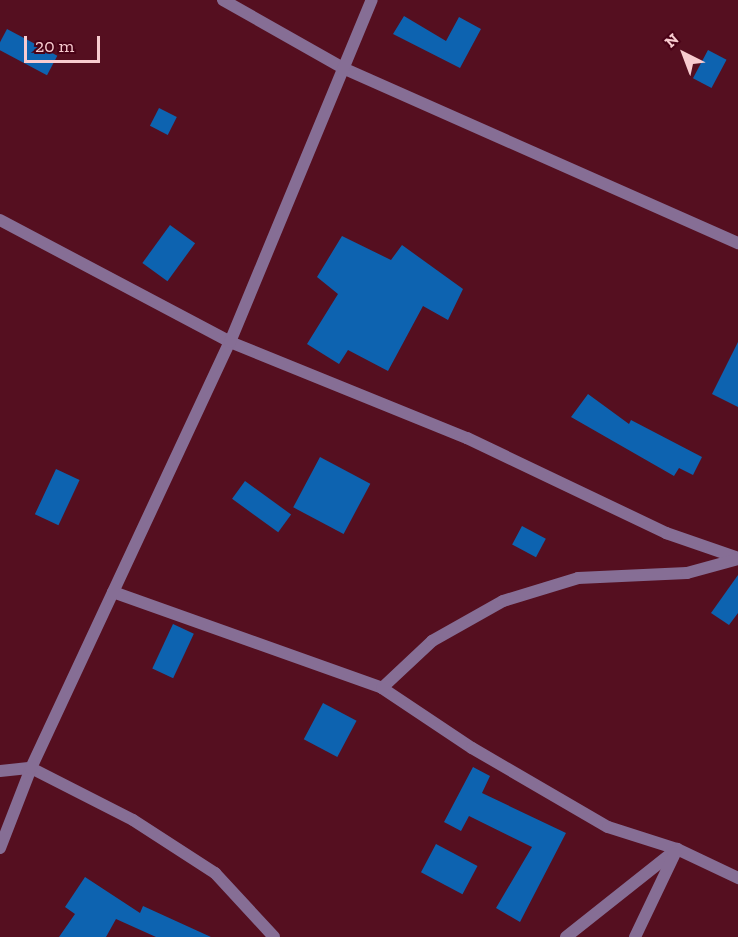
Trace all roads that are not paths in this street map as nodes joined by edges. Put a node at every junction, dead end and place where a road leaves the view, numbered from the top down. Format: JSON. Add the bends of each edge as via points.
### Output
{"nodes":[{"id":1,"x":223,"y":0,"type":"edge"},
{"id":2,"x":372,"y":0,"type":"edge"},
{"id":3,"x":345,"y":69,"type":"junction"},
{"id":4,"x":0,"y":220,"type":"edge"},
{"id":5,"x":738,"y":243,"type":"edge"},
{"id":6,"x":230,"y":342,"type":"junction"},
{"id":7,"x":738,"y":559,"type":"edge"},
{"id":8,"x":113,"y":592,"type":"junction"},
{"id":9,"x":382,"y":688,"type":"junction"},
{"id":10,"x":31,"y":768,"type":"junction"},
{"id":11,"x":0,"y":771,"type":"edge"},
{"id":12,"x":0,"y":848,"type":"edge"},
{"id":13,"x":677,"y":849,"type":"junction"},
{"id":14,"x":738,"y":878,"type":"edge"},
{"id":15,"x":274,"y":937,"type":"edge"},
{"id":16,"x":566,"y":937,"type":"edge"},
{"id":17,"x":635,"y":937,"type":"edge"}],
"edges":[{"from":1,"to":3,"type":"street"},
{"from":2,"to":3,"type":"street"},
{"from":3,"to":5,"type":"street"},
{"from":3,"to":6,"type":"street"},
{"from":4,"to":6,"type":"street"},
{"from":6,"to":7,"type":"street","via":[[467,438],[666,533]]},
{"from":6,"to":8,"type":"street"},
{"from":7,"to":9,"type":"street","via":[[687,573],[578,578],[503,601],[432,641]]},
{"from":8,"to":9,"type":"street"},
{"from":8,"to":10,"type":"street"},
{"from":9,"to":13,"type":"street","via":[[472,748],[608,827]]},
{"from":10,"to":11,"type":"street"},
{"from":10,"to":12,"type":"street"},
{"from":10,"to":15,"type":"street","via":[[133,820],[215,873]]},
{"from":13,"to":14,"type":"street"},
{"from":13,"to":16,"type":"street"},
{"from":13,"to":17,"type":"street"}]}
